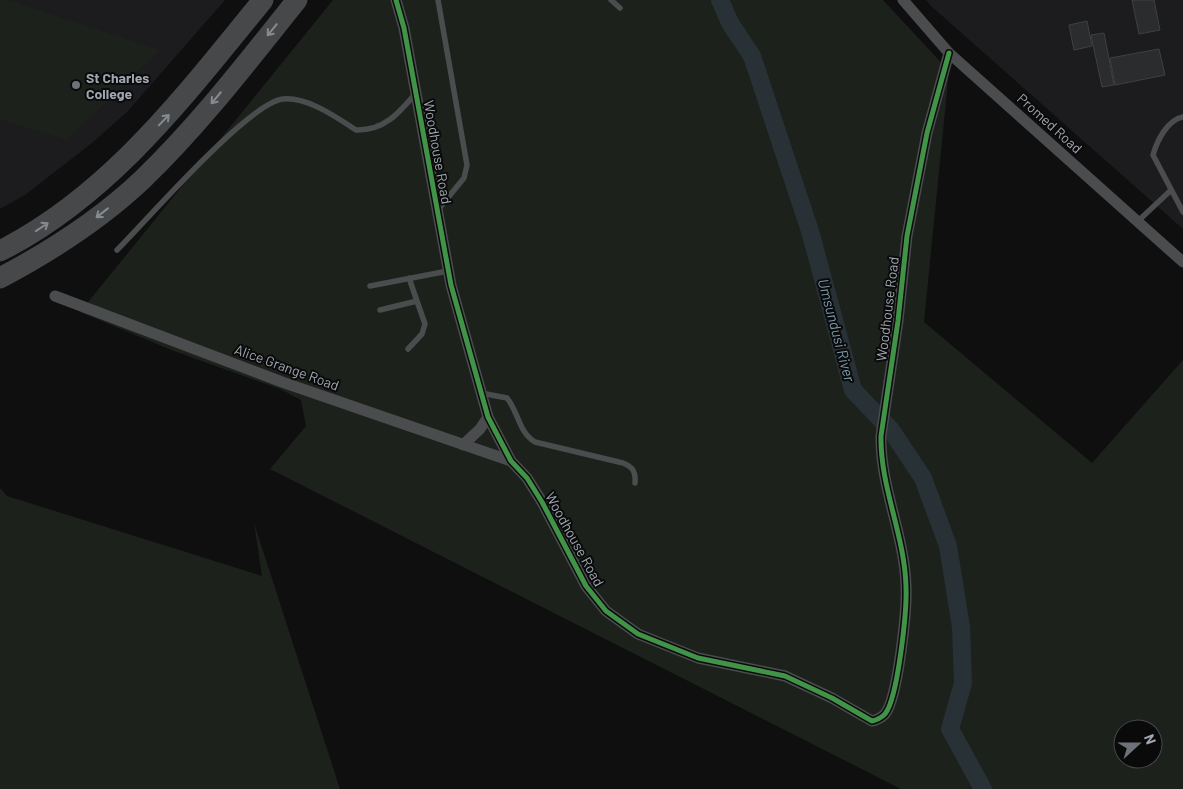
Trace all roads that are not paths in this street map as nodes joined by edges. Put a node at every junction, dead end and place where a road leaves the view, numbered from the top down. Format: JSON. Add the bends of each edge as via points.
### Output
{"nodes":[{"id":1,"x":263,"y":0,"type":"edge"},
{"id":2,"x":297,"y":0,"type":"edge"},
{"id":3,"x":396,"y":0,"type":"edge"},
{"id":4,"x":438,"y":0,"type":"edge"},
{"id":5,"x":611,"y":0,"type":"edge"},
{"id":6,"x":903,"y":0,"type":"edge"},
{"id":7,"x":620,"y":8,"type":"dead end"},
{"id":8,"x":949,"y":53,"type":"junction"},
{"id":9,"x":416,"y":93,"type":"junction"},
{"id":10,"x":1183,"y":117,"type":"edge"},
{"id":11,"x":1170,"y":191,"type":"junction"},
{"id":12,"x":437,"y":211,"type":"junction"},
{"id":13,"x":1183,"y":212,"type":"edge"},
{"id":14,"x":1137,"y":222,"type":"junction"},
{"id":15,"x":117,"y":250,"type":"dead end"},
{"id":16,"x":0,"y":251,"type":"edge"},
{"id":17,"x":1183,"y":262,"type":"edge"},
{"id":18,"x":448,"y":271,"type":"junction"},
{"id":19,"x":0,"y":278,"type":"edge"},
{"id":20,"x":409,"y":278,"type":"junction"},
{"id":21,"x":370,"y":286,"type":"dead end"},
{"id":22,"x":55,"y":296,"type":"dead end"},
{"id":23,"x":417,"y":302,"type":"junction"},
{"id":24,"x":380,"y":310,"type":"dead end"},
{"id":25,"x":408,"y":349,"type":"dead end"},
{"id":26,"x":481,"y":393,"type":"junction"},
{"id":27,"x":488,"y":416,"type":"junction"},
{"id":28,"x":463,"y":445,"type":"junction"},
{"id":29,"x":511,"y":461,"type":"junction"},
{"id":30,"x":635,"y":483,"type":"dead end"}],
"edges":[{"from":16,"to":1,"type":"highway","one_way":true,"via":[[26,238],[72,206],[117,168],[170,113]]},
{"from":2,"to":19,"type":"highway","one_way":true,"via":[[190,129],[142,179],[44,255]]},
{"from":3,"to":9,"type":"street","name":"Woodhouse Road"},
{"from":4,"to":12,"type":"lane","via":[[467,165],[464,178]]},
{"from":5,"to":7,"type":"lane"},
{"from":6,"to":8,"type":"street","name":"Promed Road"},
{"from":8,"to":14,"type":"street","name":"Promed Road"},
{"from":8,"to":29,"type":"street","name":"Woodhouse Road","via":[[927,133],[907,236],[881,436],[881,455],[906,586],[900,649],[891,701],[885,713],[872,721],[785,676],[698,658],[620,624],[586,586],[542,502],[527,478]]},
{"from":9,"to":12,"type":"street","name":"Woodhouse Road"},
{"from":9,"to":15,"type":"lane","via":[[388,122],[376,129],[365,130],[356,130],[308,103],[281,99],[272,103],[196,166]]},
{"from":10,"to":11,"type":"lane","via":[[1166,128],[1153,155]]},
{"from":11,"to":13,"type":"lane"},
{"from":11,"to":14,"type":"lane"},
{"from":12,"to":18,"type":"street","name":"Woodhouse Road"},
{"from":14,"to":17,"type":"street","name":"Promed Road"},
{"from":18,"to":20,"type":"lane"},
{"from":18,"to":26,"type":"street","name":"Woodhouse Road"},
{"from":20,"to":21,"type":"lane"},
{"from":20,"to":23,"type":"lane"},
{"from":22,"to":28,"type":"street","name":"Alice Grange Road","via":[[282,382]]},
{"from":23,"to":24,"type":"lane"},
{"from":23,"to":25,"type":"lane","via":[[426,324]]},
{"from":26,"to":27,"type":"street","name":"Woodhouse Road"},
{"from":26,"to":30,"type":"lane","via":[[507,398],[526,434],[535,442],[624,463],[635,471]]},
{"from":27,"to":28,"type":"street"},
{"from":27,"to":29,"type":"street","name":"Woodhouse Road"},
{"from":28,"to":29,"type":"street","name":"Alice Grange Road"}]}
